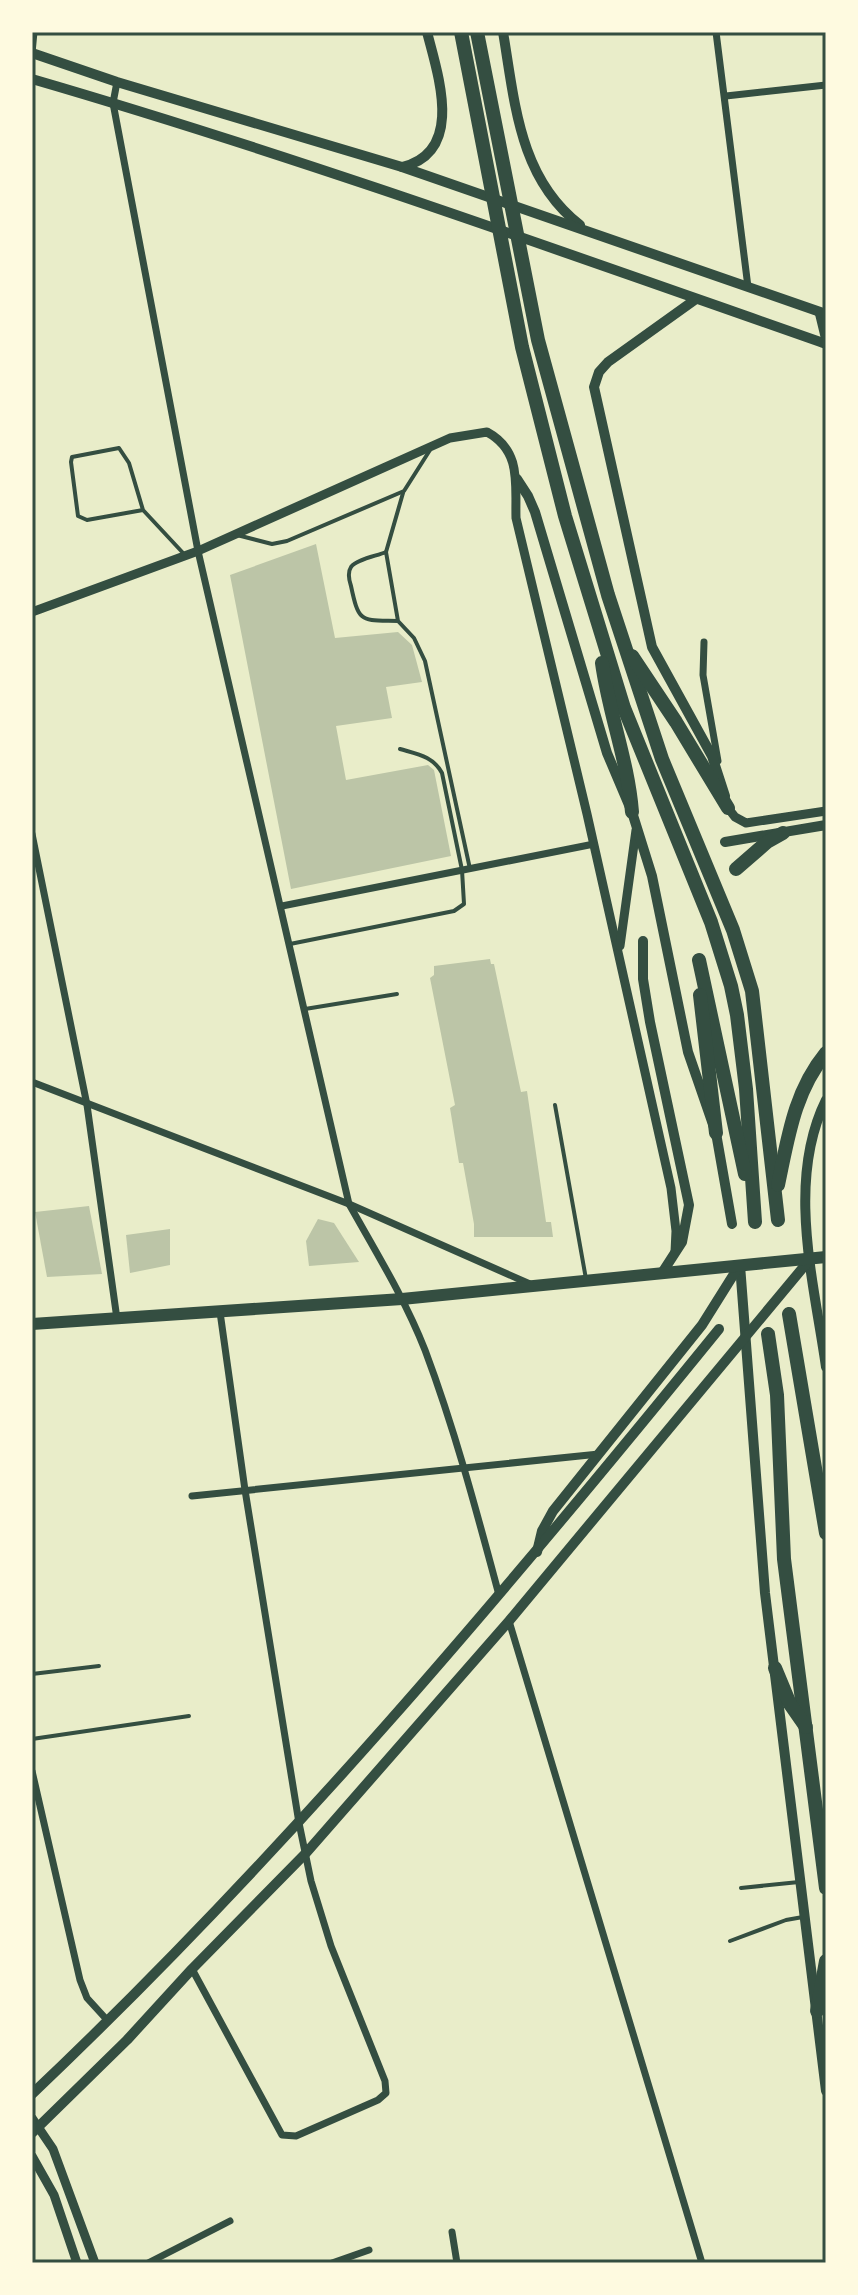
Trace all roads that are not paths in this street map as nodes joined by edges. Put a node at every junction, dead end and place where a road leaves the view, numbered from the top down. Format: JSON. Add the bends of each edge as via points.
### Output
{"nodes":[{"id":1,"x":34,"y":32,"type":"edge"},
{"id":2,"x":427,"y":32,"type":"edge"},
{"id":3,"x":461,"y":32,"type":"edge"},
{"id":4,"x":477,"y":32,"type":"edge"},
{"id":5,"x":503,"y":32,"type":"edge"},
{"id":6,"x":716,"y":32,"type":"edge"},
{"id":7,"x":32,"y":53,"type":"edge"},
{"id":8,"x":32,"y":79,"type":"edge"},
{"id":9,"x":117,"y":82,"type":"junction"},
{"id":10,"x":826,"y":85,"type":"edge"},
{"id":11,"x":726,"y":96,"type":"junction"},
{"id":12,"x":113,"y":103,"type":"junction"},
{"id":13,"x":402,"y":167,"type":"junction"},
{"id":14,"x":588,"y":231,"type":"junction"},
{"id":15,"x":748,"y":287,"type":"junction"},
{"id":16,"x":696,"y":299,"type":"junction"},
{"id":17,"x":822,"y":313,"type":"edge"},
{"id":18,"x":826,"y":345,"type":"edge"},
{"id":19,"x":433,"y":446,"type":"junction"},
{"id":20,"x":517,"y":479,"type":"junction"},
{"id":21,"x":404,"y":491,"type":"junction"},
{"id":22,"x":143,"y":510,"type":"junction"},
{"id":23,"x":235,"y":535,"type":"junction"},
{"id":24,"x":198,"y":551,"type":"junction"},
{"id":25,"x":386,"y":552,"type":"junction"},
{"id":26,"x":185,"y":555,"type":"junction"},
{"id":27,"x":32,"y":612,"type":"edge"},
{"id":28,"x":398,"y":621,"type":"junction"},
{"id":29,"x":597,"y":627,"type":"junction"},
{"id":30,"x":704,"y":642,"type":"dead end"},
{"id":31,"x":625,"y":647,"type":"junction"},
{"id":32,"x":400,"y":749,"type":"dead end"},
{"id":33,"x":722,"y":782,"type":"junction"},
{"id":34,"x":728,"y":808,"type":"junction"},
{"id":35,"x":826,"y":811,"type":"edge"},
{"id":36,"x":634,"y":819,"type":"junction"},
{"id":37,"x":826,"y":825,"type":"edge"},
{"id":38,"x":783,"y":833,"type":"junction"},
{"id":39,"x":32,"y":834,"type":"edge"},
{"id":40,"x":725,"y":842,"type":"dead end"},
{"id":41,"x":594,"y":844,"type":"junction"},
{"id":42,"x":466,"y":869,"type":"junction"},
{"id":43,"x":736,"y":869,"type":"dead end"},
{"id":44,"x":282,"y":906,"type":"junction"},
{"id":45,"x":643,"y":941,"type":"dead end"},
{"id":46,"x":700,"y":943,"type":"dead end"},
{"id":47,"x":290,"y":944,"type":"junction"},
{"id":48,"x":619,"y":956,"type":"junction"},
{"id":49,"x":699,"y":960,"type":"junction"},
{"id":50,"x":397,"y":994,"type":"dead end"},
{"id":51,"x":305,"y":1009,"type":"junction"},
{"id":52,"x":826,"y":1053,"type":"edge"},
{"id":53,"x":32,"y":1082,"type":"edge"},
{"id":54,"x":826,"y":1100,"type":"edge"},
{"id":55,"x":87,"y":1105,"type":"junction"},
{"id":56,"x":555,"y":1105,"type":"dead end"},
{"id":57,"x":716,"y":1133,"type":"junction"},
{"id":58,"x":775,"y":1197,"type":"junction"},
{"id":59,"x":349,"y":1204,"type":"junction"},
{"id":60,"x":778,"y":1220,"type":"dead end"},
{"id":61,"x":732,"y":1224,"type":"dead end"},
{"id":62,"x":675,"y":1253,"type":"junction"},
{"id":63,"x":826,"y":1257,"type":"edge"},
{"id":64,"x":811,"y":1258,"type":"junction"},
{"id":65,"x":740,"y":1265,"type":"junction"},
{"id":66,"x":662,"y":1273,"type":"junction"},
{"id":67,"x":587,"y":1281,"type":"junction"},
{"id":68,"x":536,"y":1287,"type":"junction"},
{"id":69,"x":402,"y":1299,"type":"junction"},
{"id":70,"x":220,"y":1312,"type":"junction"},
{"id":71,"x":789,"y":1314,"type":"dead end"},
{"id":72,"x":117,"y":1319,"type":"junction"},
{"id":73,"x":32,"y":1324,"type":"edge"},
{"id":74,"x":719,"y":1329,"type":"dead end"},
{"id":75,"x":768,"y":1334,"type":"dead end"},
{"id":76,"x":744,"y":1341,"type":"junction"},
{"id":77,"x":826,"y":1367,"type":"edge"},
{"id":78,"x":599,"y":1454,"type":"junction"},
{"id":79,"x":465,"y":1469,"type":"junction"},
{"id":80,"x":245,"y":1490,"type":"junction"},
{"id":81,"x":192,"y":1496,"type":"dead end"},
{"id":82,"x":826,"y":1533,"type":"edge"},
{"id":83,"x":536,"y":1554,"type":"junction"},
{"id":84,"x":499,"y":1595,"type":"junction"},
{"id":85,"x":509,"y":1621,"type":"junction"},
{"id":86,"x":99,"y":1666,"type":"dead end"},
{"id":87,"x":775,"y":1668,"type":"junction"},
{"id":88,"x":32,"y":1674,"type":"edge"},
{"id":89,"x":189,"y":1716,"type":"dead end"},
{"id":90,"x":807,"y":1729,"type":"junction"},
{"id":91,"x":32,"y":1739,"type":"edge"},
{"id":92,"x":32,"y":1771,"type":"edge"},
{"id":93,"x":299,"y":1823,"type":"junction"},
{"id":94,"x":306,"y":1853,"type":"junction"},
{"id":95,"x":801,"y":1881,"type":"junction"},
{"id":96,"x":741,"y":1888,"type":"dead end"},
{"id":97,"x":826,"y":1888,"type":"edge"},
{"id":98,"x":806,"y":1916,"type":"junction"},
{"id":99,"x":730,"y":1941,"type":"dead end"},
{"id":100,"x":826,"y":1961,"type":"edge"},
{"id":101,"x":192,"y":1969,"type":"junction"},
{"id":102,"x":817,"y":2011,"type":"junction"},
{"id":103,"x":108,"y":2021,"type":"junction"},
{"id":104,"x":826,"y":2091,"type":"edge"},
{"id":105,"x":32,"y":2094,"type":"edge"},
{"id":106,"x":34,"y":2125,"type":"edge"},
{"id":107,"x":32,"y":2156,"type":"edge"},
{"id":108,"x":230,"y":2221,"type":"dead end"},
{"id":109,"x":452,"y":2232,"type":"dead end"},
{"id":110,"x":369,"y":2250,"type":"dead end"},
{"id":111,"x":77,"y":2263,"type":"edge"},
{"id":112,"x":95,"y":2263,"type":"edge"},
{"id":113,"x":148,"y":2263,"type":"edge"},
{"id":114,"x":332,"y":2263,"type":"edge"},
{"id":115,"x":457,"y":2263,"type":"edge"},
{"id":116,"x":702,"y":2263,"type":"edge"}],
"edges":[{"from":1,"to":7,"type":"street"},
{"from":2,"to":13,"type":"main road","via":[[443,95],[443,117],[426,155]]},
{"from":3,"to":29,"type":"highway","via":[[522,347]]},
{"from":4,"to":31,"type":"highway","via":[[538,340]]},
{"from":5,"to":14,"type":"main road","via":[[527,155],[556,204]]},
{"from":6,"to":11,"type":"street"},
{"from":7,"to":9,"type":"main road"},
{"from":8,"to":12,"type":"main road"},
{"from":9,"to":12,"type":"street"},
{"from":9,"to":13,"type":"main road"},
{"from":10,"to":11,"type":"street"},
{"from":11,"to":15,"type":"street"},
{"from":12,"to":16,"type":"main road"},
{"from":12,"to":24,"type":"street"},
{"from":13,"to":14,"type":"main road"},
{"from":14,"to":15,"type":"main road"},
{"from":15,"to":17,"type":"main road"},
{"from":16,"to":18,"type":"main road"},
{"from":16,"to":33,"type":"main road","via":[[608,362],[594,387],[652,647]]},
{"from":17,"to":18,"type":"street"},
{"from":19,"to":20,"type":"street","via":[[487,432],[512,456]]},
{"from":19,"to":21,"type":"lane"},
{"from":19,"to":23,"type":"street"},
{"from":20,"to":36,"type":"main road","via":[[535,512],[607,753]]},
{"from":20,"to":41,"type":"street","via":[[516,518]]},
{"from":21,"to":23,"type":"lane","via":[[287,541],[272,544]]},
{"from":21,"to":25,"type":"lane"},
{"from":22,"to":22,"type":"lane","via":[[87,520],[78,516],[72,457],[119,448]]},
{"from":22,"to":26,"type":"lane"},
{"from":23,"to":24,"type":"street"},
{"from":24,"to":26,"type":"street"},
{"from":24,"to":44,"type":"street"},
{"from":25,"to":28,"type":"lane"},
{"from":25,"to":28,"type":"lane","via":[[356,563],[349,577],[362,618]]},
{"from":26,"to":27,"type":"street"},
{"from":28,"to":42,"type":"lane","via":[[425,661]]},
{"from":29,"to":36,"type":"highway"},
{"from":29,"to":49,"type":"highway","via":[[642,758],[727,971],[741,1045],[755,1215]]},
{"from":30,"to":33,"type":"street","via":[[703,675]]},
{"from":31,"to":34,"type":"highway"},
{"from":31,"to":58,"type":"highway","via":[[662,759],[745,966],[759,1035]]},
{"from":32,"to":42,"type":"lane","via":[[430,758],[442,773]]},
{"from":33,"to":34,"type":"main road"},
{"from":34,"to":35,"type":"street","via":[[746,823]]},
{"from":36,"to":48,"type":"street"},
{"from":36,"to":57,"type":"main road","via":[[652,876],[688,1052]]},
{"from":37,"to":38,"type":"main road"},
{"from":38,"to":40,"type":"main road"},
{"from":38,"to":43,"type":"highway"},
{"from":39,"to":55,"type":"street"},
{"from":41,"to":42,"type":"street"},
{"from":41,"to":48,"type":"street"},
{"from":42,"to":44,"type":"street"},
{"from":42,"to":47,"type":"lane","via":[[464,904],[454,911]]},
{"from":44,"to":47,"type":"street"},
{"from":45,"to":62,"type":"main road","via":[[650,1022],[688,1193],[686,1230]]},
{"from":46,"to":49,"type":"highway"},
{"from":47,"to":51,"type":"street"},
{"from":48,"to":62,"type":"street","via":[[671,1188]]},
{"from":49,"to":57,"type":"highway"},
{"from":50,"to":51,"type":"lane"},
{"from":51,"to":59,"type":"street"},
{"from":52,"to":58,"type":"highway","via":[[794,1111]]},
{"from":53,"to":55,"type":"street"},
{"from":54,"to":64,"type":"main road","via":[[805,1175]]},
{"from":55,"to":59,"type":"street"},
{"from":55,"to":72,"type":"street"},
{"from":56,"to":67,"type":"lane"},
{"from":57,"to":61,"type":"main road"},
{"from":58,"to":60,"type":"highway"},
{"from":59,"to":68,"type":"street"},
{"from":59,"to":69,"type":"street"},
{"from":62,"to":66,"type":"main road"},
{"from":63,"to":64,"type":"main road"},
{"from":64,"to":65,"type":"main road"},
{"from":64,"to":76,"type":"main road"},
{"from":64,"to":77,"type":"main road"},
{"from":65,"to":66,"type":"main road"},
{"from":65,"to":76,"type":"main road"},
{"from":65,"to":78,"type":"main road","via":[[702,1325]]},
{"from":66,"to":67,"type":"main road"},
{"from":67,"to":68,"type":"main road"},
{"from":68,"to":69,"type":"main road"},
{"from":69,"to":70,"type":"main road"},
{"from":69,"to":79,"type":"street"},
{"from":70,"to":72,"type":"main road"},
{"from":70,"to":80,"type":"street"},
{"from":71,"to":82,"type":"highway"},
{"from":72,"to":73,"type":"main road"},
{"from":74,"to":83,"type":"main road"},
{"from":75,"to":90,"type":"highway","via":[[777,1395],[784,1559]]},
{"from":76,"to":85,"type":"main road"},
{"from":76,"to":87,"type":"main road"},
{"from":78,"to":79,"type":"street"},
{"from":78,"to":83,"type":"main road","via":[[547,1520]]},
{"from":79,"to":80,"type":"street"},
{"from":79,"to":84,"type":"street"},
{"from":80,"to":81,"type":"street"},
{"from":80,"to":93,"type":"street"},
{"from":83,"to":84,"type":"main road"},
{"from":84,"to":93,"type":"main road"},
{"from":85,"to":94,"type":"main road"},
{"from":85,"to":116,"type":"street"},
{"from":86,"to":88,"type":"lane"},
{"from":87,"to":90,"type":"highway"},
{"from":87,"to":95,"type":"main road"},
{"from":89,"to":91,"type":"lane"},
{"from":90,"to":97,"type":"highway"},
{"from":92,"to":103,"type":"street","via":[[80,1980],[87,1998]]},
{"from":93,"to":94,"type":"street"},
{"from":93,"to":103,"type":"main road"},
{"from":94,"to":101,"type":"main road"},
{"from":94,"to":101,"type":"street","via":[[331,1946],[386,2093],[296,2136],[282,2135]]},
{"from":95,"to":96,"type":"lane"},
{"from":95,"to":98,"type":"main road"},
{"from":98,"to":99,"type":"lane"},
{"from":98,"to":102,"type":"main road"},
{"from":100,"to":102,"type":"highway"},
{"from":101,"to":106,"type":"main road","via":[[127,2040]]},
{"from":102,"to":104,"type":"main road"},
{"from":103,"to":105,"type":"main road"},
{"from":106,"to":112,"type":"street","via":[[63,2171]]},
{"from":107,"to":111,"type":"street","via":[[54,2195]]},
{"from":108,"to":113,"type":"street"},
{"from":109,"to":115,"type":"street"},
{"from":110,"to":114,"type":"street"}]}
